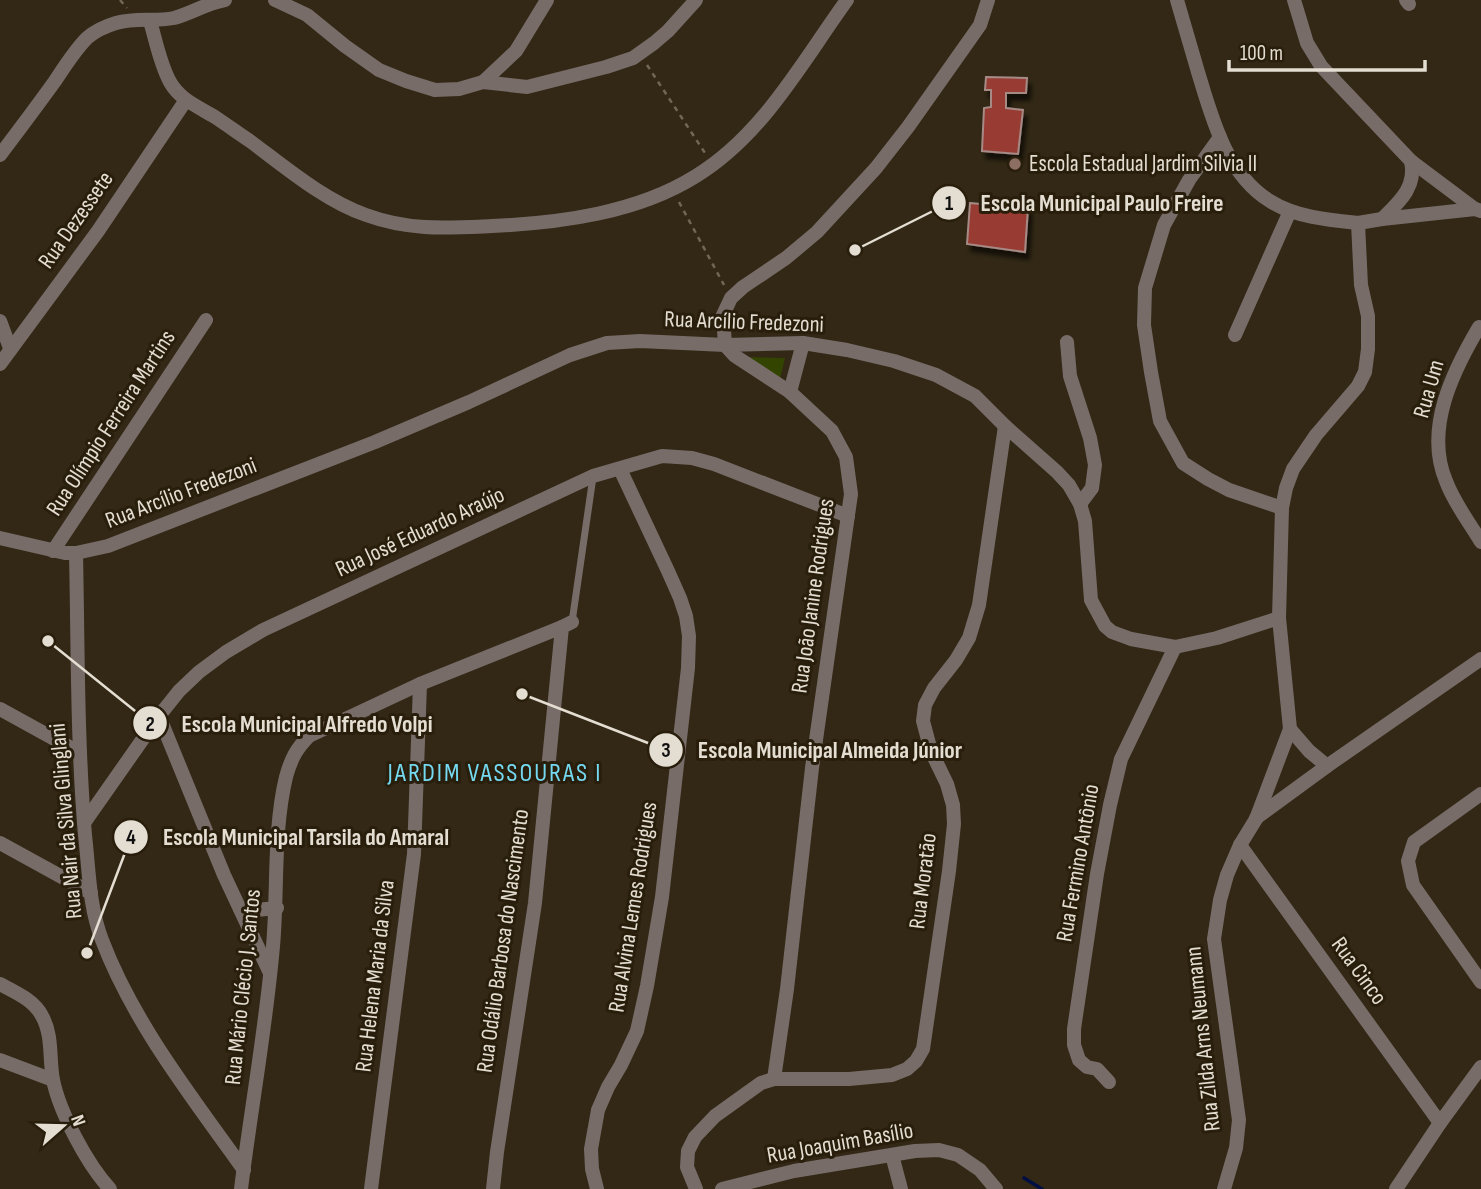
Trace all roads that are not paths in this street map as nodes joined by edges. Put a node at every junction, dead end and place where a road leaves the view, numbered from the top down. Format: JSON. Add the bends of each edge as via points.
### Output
{"nodes":[{"id":1,"x":225,"y":0,"type":"edge"},
{"id":2,"x":275,"y":0,"type":"edge"},
{"id":3,"x":547,"y":0,"type":"edge"},
{"id":4,"x":696,"y":0,"type":"edge"},
{"id":5,"x":847,"y":0,"type":"edge"},
{"id":6,"x":988,"y":0,"type":"edge"},
{"id":7,"x":1177,"y":0,"type":"edge"},
{"id":8,"x":1294,"y":0,"type":"edge"},
{"id":9,"x":150,"y":21,"type":"junction"},
{"id":10,"x":483,"y":82,"type":"junction"},
{"id":11,"x":186,"y":100,"type":"junction"},
{"id":12,"x":1220,"y":137,"type":"junction"},
{"id":13,"x":0,"y":155,"type":"edge"},
{"id":14,"x":1411,"y":161,"type":"junction"},
{"id":15,"x":1478,"y":210,"type":"edge"},
{"id":16,"x":1290,"y":211,"type":"junction"},
{"id":17,"x":1382,"y":219,"type":"junction"},
{"id":18,"x":1357,"y":223,"type":"junction"},
{"id":19,"x":206,"y":320,"type":"dead end"},
{"id":20,"x":0,"y":321,"type":"edge"},
{"id":21,"x":1479,"y":327,"type":"dead end"},
{"id":22,"x":1234,"y":335,"type":"dead end"},
{"id":23,"x":1067,"y":342,"type":"dead end"},
{"id":24,"x":803,"y":343,"type":"junction"},
{"id":25,"x":725,"y":345,"type":"junction"},
{"id":26,"x":10,"y":348,"type":"junction"},
{"id":27,"x":0,"y":364,"type":"edge"},
{"id":28,"x":790,"y":391,"type":"junction"},
{"id":29,"x":1005,"y":426,"type":"junction"},
{"id":30,"x":620,"y":469,"type":"junction"},
{"id":31,"x":593,"y":476,"type":"junction"},
{"id":32,"x":1080,"y":504,"type":"junction"},
{"id":33,"x":1282,"y":508,"type":"junction"},
{"id":34,"x":848,"y":516,"type":"junction"},
{"id":35,"x":0,"y":538,"type":"edge"},
{"id":36,"x":1481,"y":542,"type":"edge"},
{"id":37,"x":53,"y":551,"type":"junction"},
{"id":38,"x":76,"y":553,"type":"junction"},
{"id":39,"x":1279,"y":618,"type":"junction"},
{"id":40,"x":567,"y":624,"type":"junction"},
{"id":41,"x":1175,"y":647,"type":"junction"},
{"id":42,"x":1481,"y":659,"type":"edge"},
{"id":43,"x":420,"y":684,"type":"junction"},
{"id":44,"x":0,"y":709,"type":"edge"},
{"id":45,"x":159,"y":716,"type":"junction"},
{"id":46,"x":1290,"y":729,"type":"junction"},
{"id":47,"x":80,"y":753,"type":"junction"},
{"id":48,"x":1327,"y":766,"type":"junction"},
{"id":49,"x":1481,"y":794,"type":"edge"},
{"id":50,"x":1255,"y":819,"type":"junction"},
{"id":51,"x":84,"y":823,"type":"junction"},
{"id":52,"x":0,"y":843,"type":"edge"},
{"id":53,"x":1240,"y":845,"type":"junction"},
{"id":54,"x":91,"y":893,"type":"junction"},
{"id":55,"x":277,"y":908,"type":"junction"},
{"id":56,"x":240,"y":909,"type":"junction"},
{"id":57,"x":271,"y":974,"type":"junction"},
{"id":58,"x":1481,"y":982,"type":"edge"},
{"id":59,"x":0,"y":984,"type":"edge"},
{"id":60,"x":0,"y":1060,"type":"edge"},
{"id":61,"x":1481,"y":1068,"type":"edge"},
{"id":62,"x":774,"y":1079,"type":"junction"},
{"id":63,"x":53,"y":1080,"type":"junction"},
{"id":64,"x":1109,"y":1082,"type":"dead end"},
{"id":65,"x":1440,"y":1123,"type":"junction"},
{"id":66,"x":892,"y":1155,"type":"junction"},
{"id":67,"x":244,"y":1170,"type":"junction"},
{"id":68,"x":110,"y":1189,"type":"edge"},
{"id":69,"x":241,"y":1189,"type":"edge"},
{"id":70,"x":370,"y":1189,"type":"edge"},
{"id":71,"x":493,"y":1189,"type":"edge"},
{"id":72,"x":597,"y":1189,"type":"edge"},
{"id":73,"x":696,"y":1189,"type":"edge"},
{"id":74,"x":722,"y":1189,"type":"edge"},
{"id":75,"x":901,"y":1189,"type":"edge"},
{"id":76,"x":996,"y":1189,"type":"edge"},
{"id":77,"x":1223,"y":1189,"type":"edge"},
{"id":78,"x":1396,"y":1189,"type":"edge"}],
"edges":[{"from":1,"to":9,"type":"street"},
{"from":2,"to":10,"type":"street","via":[[307,15],[379,70],[406,81],[435,90]]},
{"from":3,"to":10,"type":"street","via":[[516,51]]},
{"from":4,"to":10,"type":"street","via":[[668,31],[633,58],[527,87]]},
{"from":5,"to":11,"type":"street","via":[[770,109],[729,152],[698,175],[673,190],[594,215],[535,224],[444,229],[365,215],[332,199]]},
{"from":6,"to":25,"type":"street","via":[[980,25],[876,168],[817,232],[731,298],[723,315]]},
{"from":7,"to":12,"type":"street"},
{"from":8,"to":14,"type":"street","via":[[1307,43],[1321,66]]},
{"from":9,"to":11,"type":"street","via":[[163,67]]},
{"from":9,"to":13,"type":"street","via":[[135,18],[89,36]]},
{"from":11,"to":26,"type":"street","name":"Rua Dezessete"},
{"from":12,"to":16,"type":"street","via":[[1242,176],[1271,202]]},
{"from":12,"to":33,"type":"street","via":[[1164,225],[1144,288],[1151,372],[1160,421],[1183,463],[1228,490]]},
{"from":14,"to":15,"type":"street"},
{"from":14,"to":17,"type":"street","via":[[1412,178],[1405,196]]},
{"from":15,"to":17,"type":"street"},
{"from":16,"to":18,"type":"street"},
{"from":16,"to":22,"type":"street"},
{"from":17,"to":18,"type":"street"},
{"from":18,"to":33,"type":"street","via":[[1368,316],[1365,372],[1293,469]]},
{"from":19,"to":37,"type":"street","name":"Rua Olímpio Ferreira Martins"},
{"from":20,"to":26,"type":"street"},
{"from":21,"to":36,"type":"street","name":"Rua Um","via":[[1449,386],[1439,424],[1439,458],[1444,479]]},
{"from":23,"to":32,"type":"street","via":[[1070,376],[1095,466],[1092,488]]},
{"from":24,"to":25,"type":"street","name":"Rua Arcílio Fredezoni"},
{"from":24,"to":28,"type":"street"},
{"from":24,"to":29,"type":"street","name":"Rua Arcílio Fredezoni","via":[[894,361],[936,375],[975,396]]},
{"from":25,"to":28,"type":"street","name":"Rua João Janine Rodrigues","via":[[746,365]]},
{"from":25,"to":38,"type":"street","name":"Rua Arcílio Fredezoni","via":[[607,343],[570,355],[376,442],[143,534]]},
{"from":26,"to":27,"type":"street","name":"Rua Dezessete"},
{"from":28,"to":34,"type":"street","name":"Rua João Janine Rodrigues","via":[[832,431],[846,457],[851,494]]},
{"from":29,"to":32,"type":"street","name":"Rua Arcílio Fredezoni","via":[[1069,485]]},
{"from":29,"to":62,"type":"street","name":"Rua Moratão","via":[[979,605],[969,638],[925,705],[923,721],[947,783],[954,824],[923,1049],[907,1069],[892,1075]]},
{"from":30,"to":31,"type":"street","name":"Rua José Eduardo Araújo"},
{"from":30,"to":34,"type":"street","name":"Rua José Eduardo Araújo","via":[[662,456],[692,458]]},
{"from":30,"to":72,"type":"street","name":"Rua Alvina Lemes Rodrigues","via":[[686,616],[688,668],[662,897],[643,1011],[598,1110],[591,1149]]},
{"from":31,"to":40,"type":"lane"},
{"from":31,"to":45,"type":"street","name":"Rua José Eduardo Araújo","via":[[262,630],[199,672]]},
{"from":32,"to":41,"type":"street","name":"Rua Arcílio Fredezoni","via":[[1091,600],[1105,626],[1130,639]]},
{"from":33,"to":39,"type":"street"},
{"from":34,"to":62,"type":"street","name":"Rua João Janine Rodrigues"},
{"from":35,"to":37,"type":"street","name":"Rua Arcílio Fredezoni"},
{"from":37,"to":38,"type":"street","name":"Rua Arcílio Fredezoni"},
{"from":38,"to":47,"type":"street","name":"Rua Nair da Silva Glinglani"},
{"from":39,"to":41,"type":"street","name":"Rua Arcílio Fredezoni"},
{"from":39,"to":46,"type":"street"},
{"from":40,"to":43,"type":"street","name":"Rua Mário Clécio J. Santos"},
{"from":40,"to":71,"type":"street","name":"Rua Odálio Barbosa do Nascimento","via":[[535,903]]},
{"from":41,"to":64,"type":"street","name":"Rua Fermino Antônio","via":[[1121,759],[1073,1029],[1079,1060]]},
{"from":42,"to":48,"type":"street"},
{"from":43,"to":55,"type":"street","name":"Rua Mário Clécio J. Santos","via":[[309,736],[296,749],[286,776],[279,821]]},
{"from":43,"to":70,"type":"street","name":"Rua Helena Maria da Silva","via":[[414,854]]},
{"from":44,"to":47,"type":"street"},
{"from":45,"to":51,"type":"street","name":"Rua José Eduardo Araújo"},
{"from":45,"to":56,"type":"street"},
{"from":46,"to":48,"type":"street"},
{"from":46,"to":50,"type":"street"},
{"from":47,"to":51,"type":"street","name":"Rua Nair da Silva Glinglani"},
{"from":48,"to":50,"type":"street"},
{"from":49,"to":58,"type":"street","via":[[1414,842],[1408,861],[1413,885]]},
{"from":50,"to":53,"type":"street","name":"Rua Zilda Arns Neumann"},
{"from":51,"to":54,"type":"street","name":"Rua Nair da Silva Glinglani"},
{"from":52,"to":54,"type":"street"},
{"from":53,"to":65,"type":"street","name":"Rua Cinco"},
{"from":53,"to":77,"type":"street","name":"Rua Zilda Arns Neumann","via":[[1227,874],[1214,939],[1240,1120]]},
{"from":54,"to":67,"type":"street","name":"Rua Nair da Silva Glinglani","via":[[101,938],[139,1016]]},
{"from":55,"to":56,"type":"street"},
{"from":55,"to":57,"type":"street","name":"Rua Mário Clécio J. Santos"},
{"from":56,"to":57,"type":"street"},
{"from":57,"to":67,"type":"street","name":"Rua Mário Clécio J. Santos"},
{"from":59,"to":63,"type":"street","via":[[25,998],[42,1016],[48,1030]]},
{"from":60,"to":63,"type":"street"},
{"from":61,"to":65,"type":"street"},
{"from":62,"to":73,"type":"street","name":"Rua Moratão","via":[[761,1083],[715,1116],[695,1137],[687,1167]]},
{"from":63,"to":68,"type":"street","via":[[77,1140]]},
{"from":65,"to":78,"type":"street"},
{"from":66,"to":74,"type":"street","name":"Rua Joaquim Basílio","via":[[794,1171]]},
{"from":66,"to":75,"type":"street"},
{"from":66,"to":76,"type":"street","name":"Rua Joaquim Basílio","via":[[915,1150],[958,1155]]},
{"from":67,"to":69,"type":"street","name":"Rua Mário Clécio J. Santos"}]}
